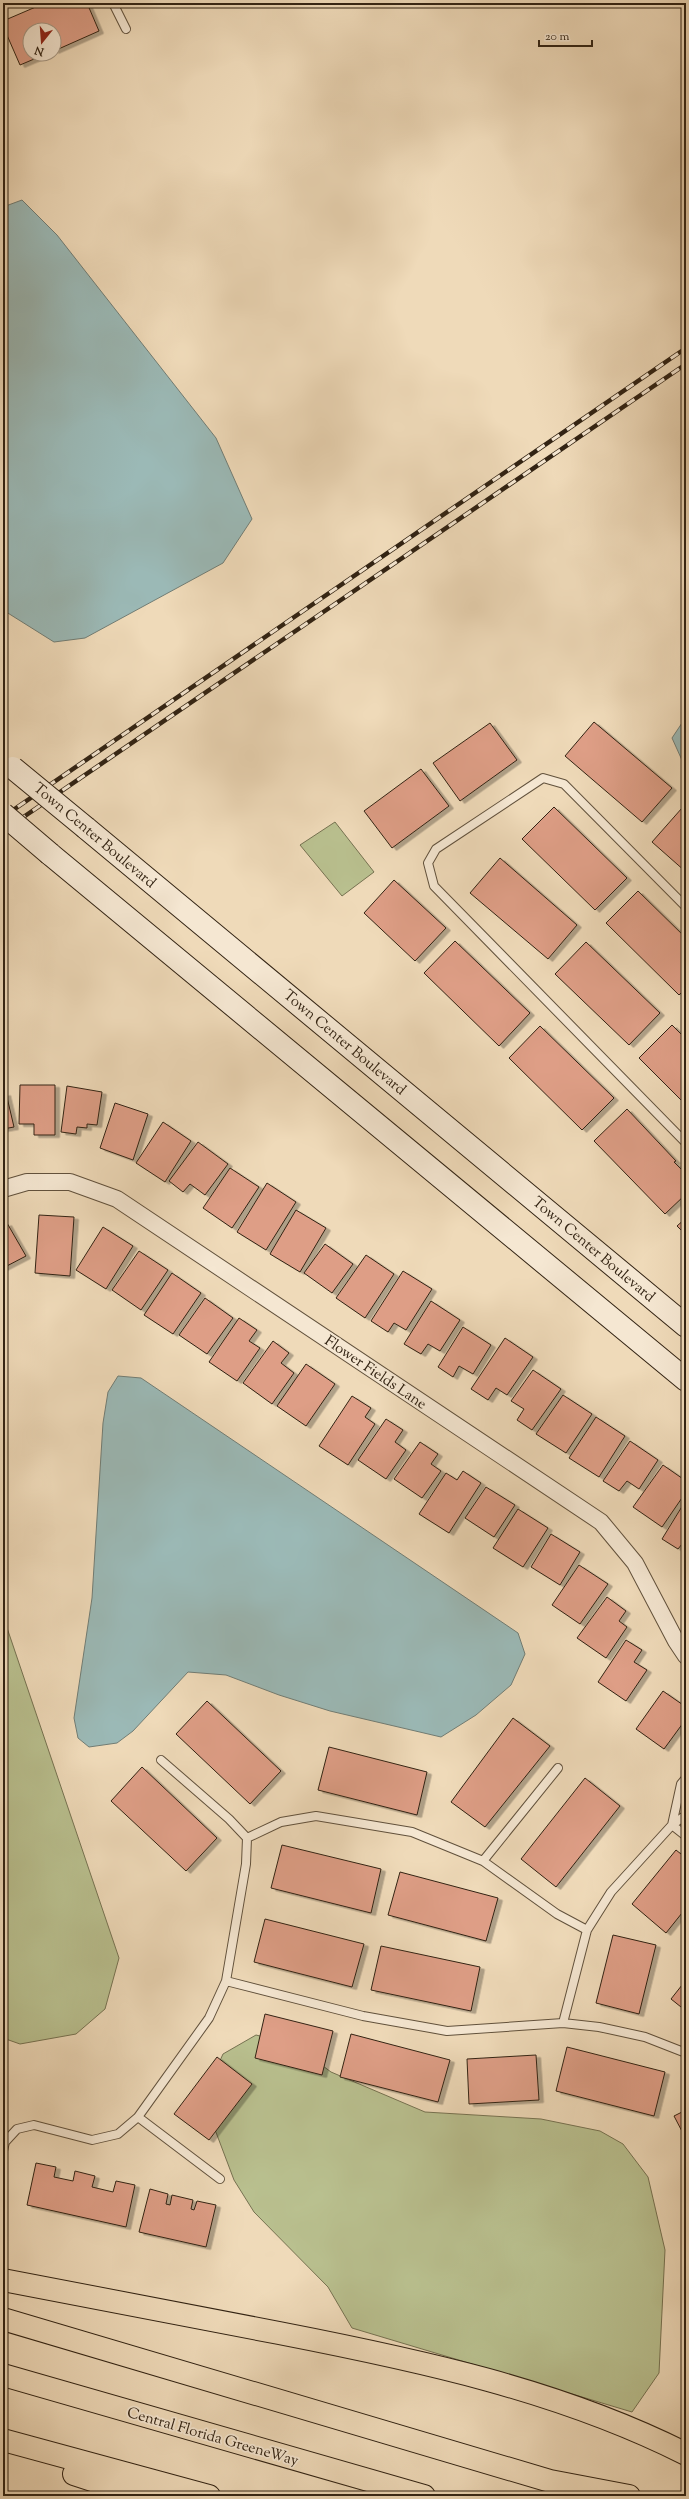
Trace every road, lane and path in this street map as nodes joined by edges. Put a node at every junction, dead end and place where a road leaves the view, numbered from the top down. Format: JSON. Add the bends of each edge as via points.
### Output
{"nodes":[{"id":1,"x":113,"y":3,"type":"edge"},
{"id":2,"x":126,"y":29,"type":"dead end"},
{"id":3,"x":8,"y":763,"type":"edge"},
{"id":4,"x":3,"y":814,"type":"edge"},
{"id":5,"x":686,"y":907,"type":"edge"},
{"id":6,"x":686,"y":1143,"type":"edge"},
{"id":7,"x":3,"y":1189,"type":"edge"},
{"id":8,"x":686,"y":1326,"type":"edge"},
{"id":9,"x":686,"y":1380,"type":"edge"},
{"id":10,"x":686,"y":1656,"type":"edge"},
{"id":11,"x":161,"y":1760,"type":"dead end"},
{"id":12,"x":558,"y":1768,"type":"dead end"},
{"id":13,"x":686,"y":1778,"type":"edge"},
{"id":14,"x":686,"y":1815,"type":"edge"},
{"id":15,"x":672,"y":1825,"type":"junction"},
{"id":16,"x":686,"y":1836,"type":"edge"},
{"id":17,"x":247,"y":1838,"type":"junction"},
{"id":18,"x":483,"y":1861,"type":"junction"},
{"id":19,"x":587,"y":1930,"type":"junction"},
{"id":20,"x":226,"y":1982,"type":"junction"},
{"id":21,"x":563,"y":2023,"type":"junction"},
{"id":22,"x":686,"y":2053,"type":"edge"},
{"id":23,"x":138,"y":2117,"type":"junction"},
{"id":24,"x":3,"y":2151,"type":"edge"},
{"id":25,"x":220,"y":2179,"type":"dead end"},
{"id":26,"x":3,"y":2280,"type":"edge"},
{"id":27,"x":3,"y":2320,"type":"edge"},
{"id":28,"x":3,"y":2375,"type":"edge"},
{"id":29,"x":3,"y":2440,"type":"edge"},
{"id":30,"x":3,"y":2450,"type":"edge"},
{"id":31,"x":686,"y":2454,"type":"edge"},
{"id":32,"x":141,"y":2496,"type":"edge"},
{"id":33,"x":209,"y":2496,"type":"edge"},
{"id":34,"x":424,"y":2496,"type":"edge"},
{"id":35,"x":629,"y":2496,"type":"edge"}],
"edges":[{"from":1,"to":2,"type":"lane"},
{"from":3,"to":8,"type":"main road","name":"Town Center Boulevard","bridge":true},
{"from":4,"to":9,"type":"main road","bridge":true},
{"from":5,"to":6,"type":"lane","via":[[564,784],[543,778],[436,849],[428,863],[434,886]]},
{"from":7,"to":10,"type":"street","name":"Flower Fields Lane","via":[[27,1182],[70,1182],[117,1199],[601,1522],[635,1563]]},
{"from":11,"to":17,"type":"lane","via":[[230,1819]]},
{"from":12,"to":18,"type":"lane"},
{"from":13,"to":15,"type":"lane","via":[[681,1784]]},
{"from":14,"to":15,"type":"lane"},
{"from":15,"to":16,"type":"lane"},
{"from":15,"to":19,"type":"lane","via":[[610,1892]]},
{"from":17,"to":18,"type":"lane","via":[[281,1822],[316,1816],[412,1832]]},
{"from":17,"to":20,"type":"lane","via":[[246,1864]]},
{"from":18,"to":19,"type":"lane","via":[[557,1914]]},
{"from":19,"to":21,"type":"lane"},
{"from":20,"to":21,"type":"lane","via":[[363,2016],[447,2031]]},
{"from":20,"to":23,"type":"lane","via":[[209,2018]]},
{"from":21,"to":22,"type":"lane","via":[[644,2037]]},
{"from":23,"to":24,"type":"lane","via":[[118,2134],[92,2140],[34,2125],[17,2129],[5,2142]]},
{"from":23,"to":25,"type":"lane"},
{"from":26,"to":31,"type":"highway","via":[[405,2358],[539,2394],[651,2436]]},
{"from":27,"to":35,"type":"highway","via":[[550,2481]]},
{"from":28,"to":34,"type":"highway","name":"Central Florida GreeneWay"},
{"from":29,"to":33,"type":"highway"},
{"from":30,"to":32,"type":"highway"}]}
